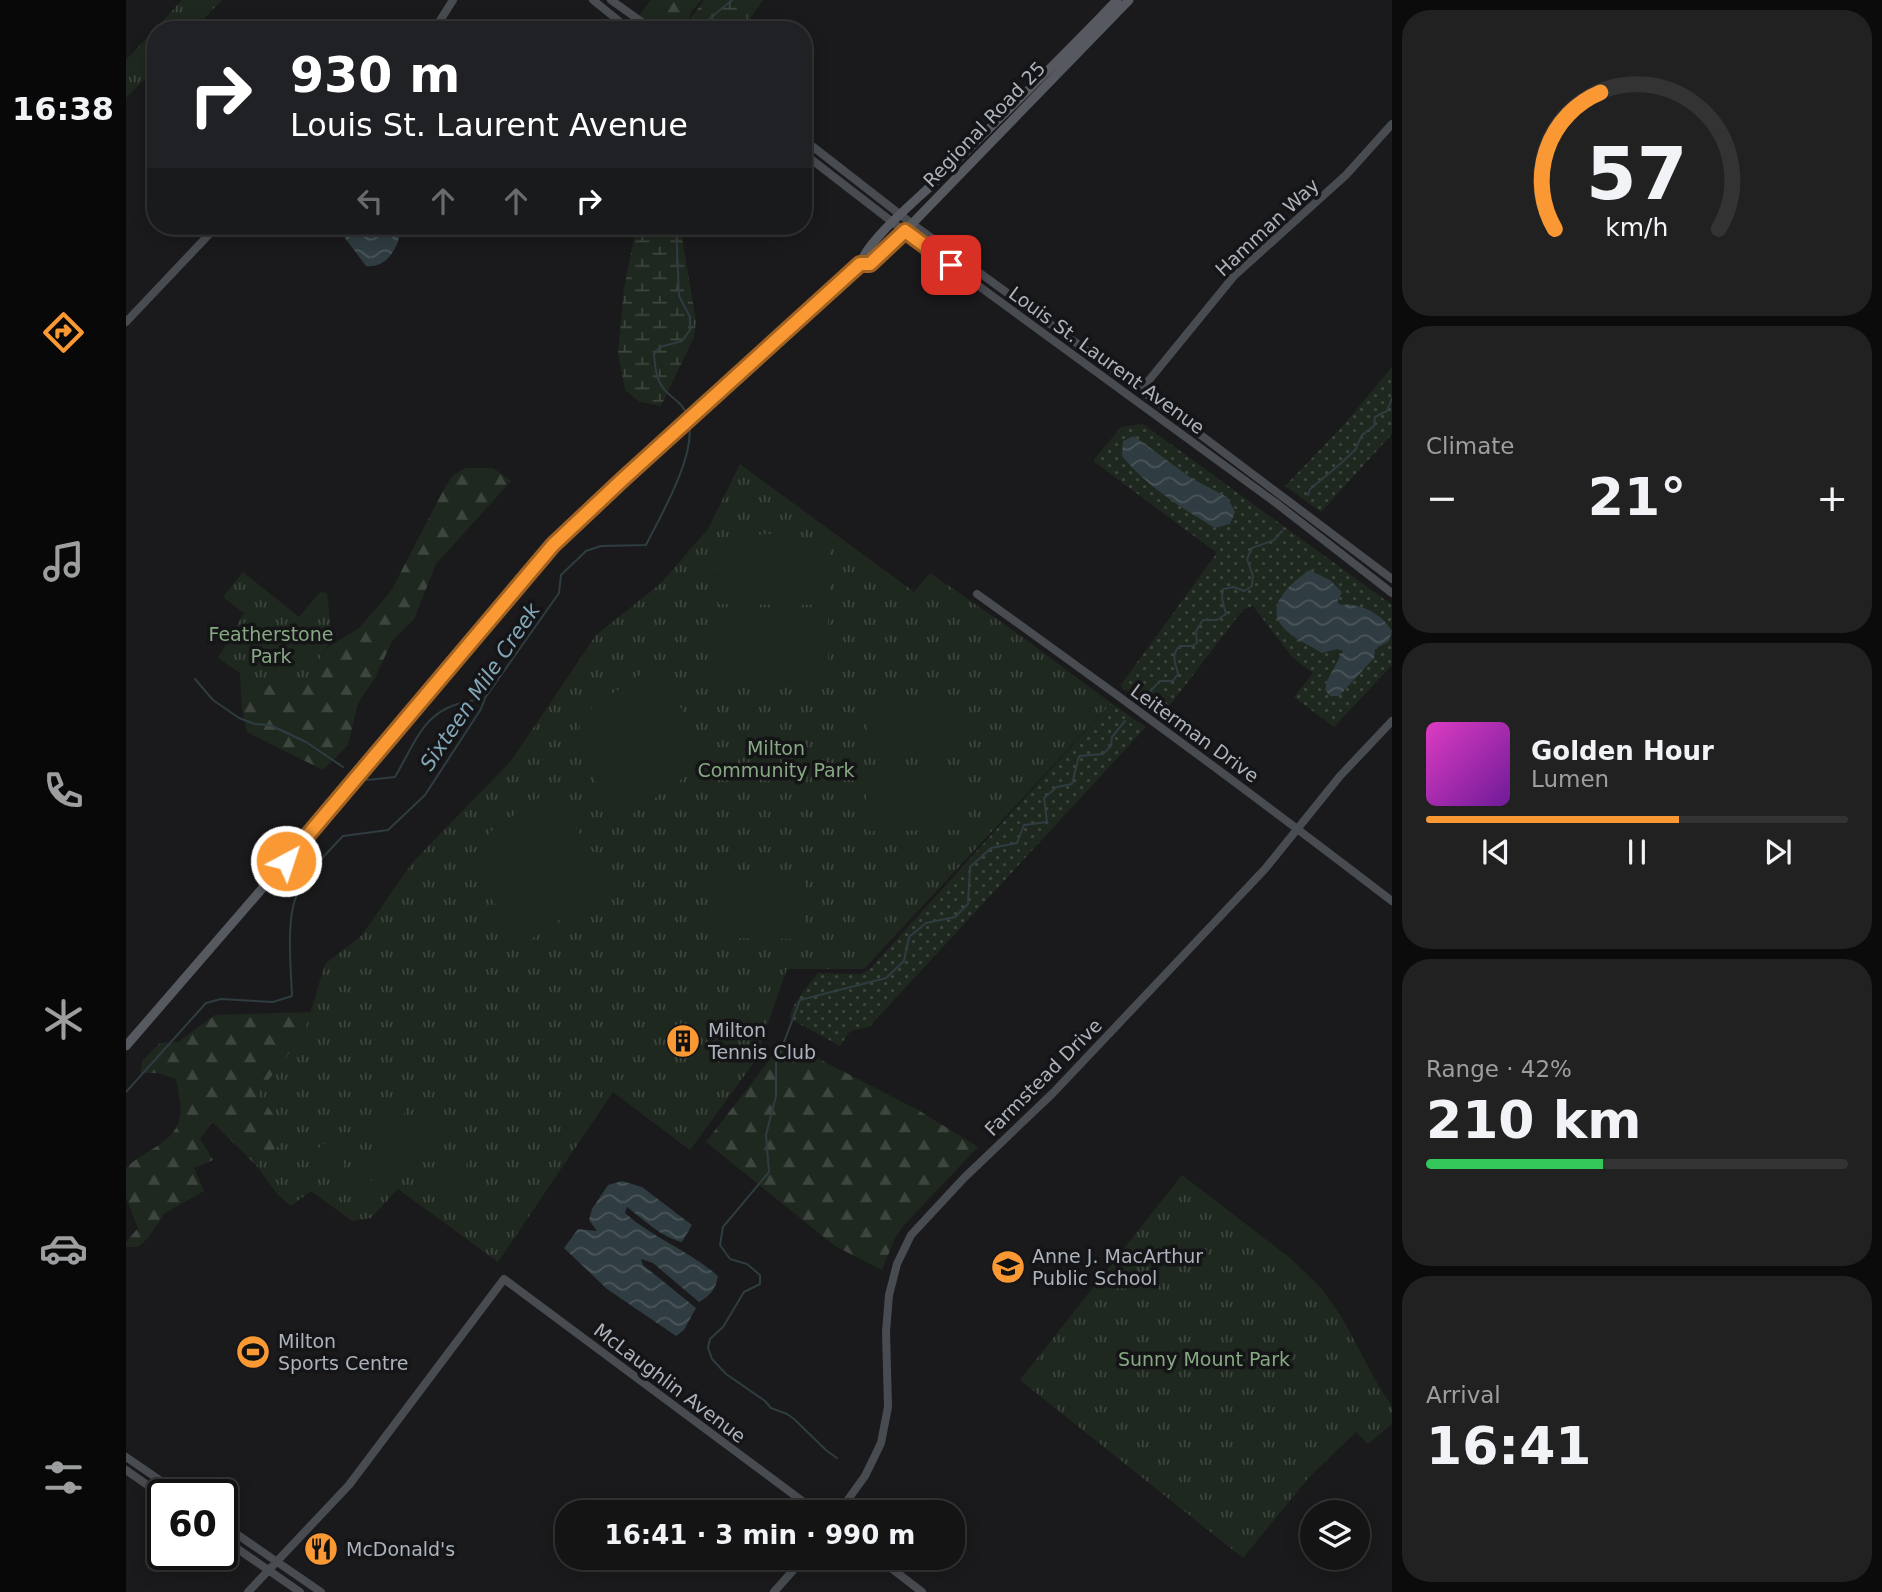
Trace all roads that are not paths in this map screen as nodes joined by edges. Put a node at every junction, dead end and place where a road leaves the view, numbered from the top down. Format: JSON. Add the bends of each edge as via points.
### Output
{"nodes":[{"id":1,"x":453,"y":0,"type":"edge"},
{"id":2,"x":593,"y":0,"type":"edge"},
{"id":3,"x":611,"y":0,"type":"edge"},
{"id":4,"x":1117,"y":0,"type":"edge"},
{"id":5,"x":1129,"y":0,"type":"edge"},
{"id":6,"x":440,"y":21,"type":"edge"},
{"id":7,"x":619,"y":21,"type":"edge"},
{"id":8,"x":640,"y":21,"type":"edge"},
{"id":9,"x":1392,"y":124,"type":"edge"},
{"id":10,"x":812,"y":146,"type":"edge"},
{"id":11,"x":812,"y":160,"type":"edge"},
{"id":12,"x":901,"y":215,"type":"junction"},
{"id":13,"x":893,"y":222,"type":"junction"},
{"id":14,"x":908,"y":227,"type":"junction"},
{"id":15,"x":208,"y":235,"type":"edge"},
{"id":16,"x":860,"y":264,"type":"junction"},
{"id":17,"x":126,"y":322,"type":"edge"},
{"id":18,"x":1141,"y":390,"type":"junction"},
{"id":19,"x":1392,"y":579,"type":"edge"},
{"id":20,"x":1392,"y":593,"type":"edge"},
{"id":21,"x":977,"y":594,"type":"dead end"},
{"id":22,"x":1392,"y":720,"type":"edge"},
{"id":23,"x":1297,"y":828,"type":"junction"},
{"id":24,"x":1392,"y":901,"type":"edge"},
{"id":25,"x":126,"y":1046,"type":"edge"},
{"id":26,"x":126,"y":1457,"type":"edge"},
{"id":27,"x":126,"y":1470,"type":"edge"},
{"id":28,"x":158,"y":1479,"type":"edge"},
{"id":29,"x":147,"y":1485,"type":"edge"},
{"id":30,"x":801,"y":1500,"type":"edge"},
{"id":31,"x":848,"y":1500,"type":"edge"},
{"id":32,"x":238,"y":1535,"type":"edge"},
{"id":33,"x":238,"y":1549,"type":"edge"},
{"id":34,"x":278,"y":1562,"type":"junction"},
{"id":35,"x":793,"y":1570,"type":"edge"},
{"id":36,"x":894,"y":1570,"type":"edge"},
{"id":37,"x":268,"y":1571,"type":"junction"},
{"id":38,"x":248,"y":1592,"type":"edge"},
{"id":39,"x":300,"y":1592,"type":"edge"},
{"id":40,"x":321,"y":1592,"type":"edge"},
{"id":41,"x":774,"y":1592,"type":"edge"},
{"id":42,"x":922,"y":1592,"type":"edge"}],
"edges":[{"from":1,"to":6,"type":"street"},
{"from":2,"to":7,"type":"street"},
{"from":3,"to":8,"type":"street"},
{"from":4,"to":12,"type":"main road","name":"Regional Road 25"},
{"from":5,"to":14,"type":"main road","name":"Regional Road 25"},
{"from":9,"to":18,"type":"street","name":"Hamman Way","via":[[1346,175],[1234,276]]},
{"from":10,"to":12,"type":"street","name":"Louis St. Laurent Avenue"},
{"from":11,"to":13,"type":"street","name":"Louis St. Laurent Avenue"},
{"from":12,"to":13,"type":"main road","name":"Regional Road 25"},
{"from":12,"to":14,"type":"street","name":"Louis St. Laurent Avenue"},
{"from":13,"to":14,"type":"street","name":"Louis St. Laurent Avenue"},
{"from":13,"to":16,"type":"main road","name":"Regional Road 25"},
{"from":14,"to":16,"type":"main road","name":"Regional Road 25","via":[[870,264]]},
{"from":14,"to":18,"type":"street","name":"Louis St. Laurent Avenue"},
{"from":14,"to":20,"type":"street","name":"Louis St. Laurent Avenue"},
{"from":15,"to":17,"type":"street"},
{"from":16,"to":25,"type":"main road","name":"Regional Road 25","via":[[542,557]]},
{"from":18,"to":19,"type":"street","name":"Louis St. Laurent Avenue"},
{"from":21,"to":23,"type":"street","name":"Leiterman Drive"},
{"from":22,"to":23,"type":"street","name":"Farmstead Drive"},
{"from":23,"to":24,"type":"street","name":"Leiterman Drive"},
{"from":23,"to":31,"type":"street","name":"Farmstead Drive","via":[[1265,869],[1053,1093],[911,1235],[889,1295],[889,1397],[881,1443]]},
{"from":26,"to":28,"type":"street"},
{"from":27,"to":29,"type":"street"},
{"from":30,"to":34,"type":"street","name":"McLaughlin Avenue","via":[[504,1279],[349,1485]]},
{"from":32,"to":34,"type":"street"},
{"from":33,"to":37,"type":"street"},
{"from":34,"to":37,"type":"street"},
{"from":34,"to":40,"type":"street"},
{"from":35,"to":41,"type":"street"},
{"from":36,"to":42,"type":"street"},
{"from":37,"to":38,"type":"street"},
{"from":37,"to":39,"type":"street"}]}
